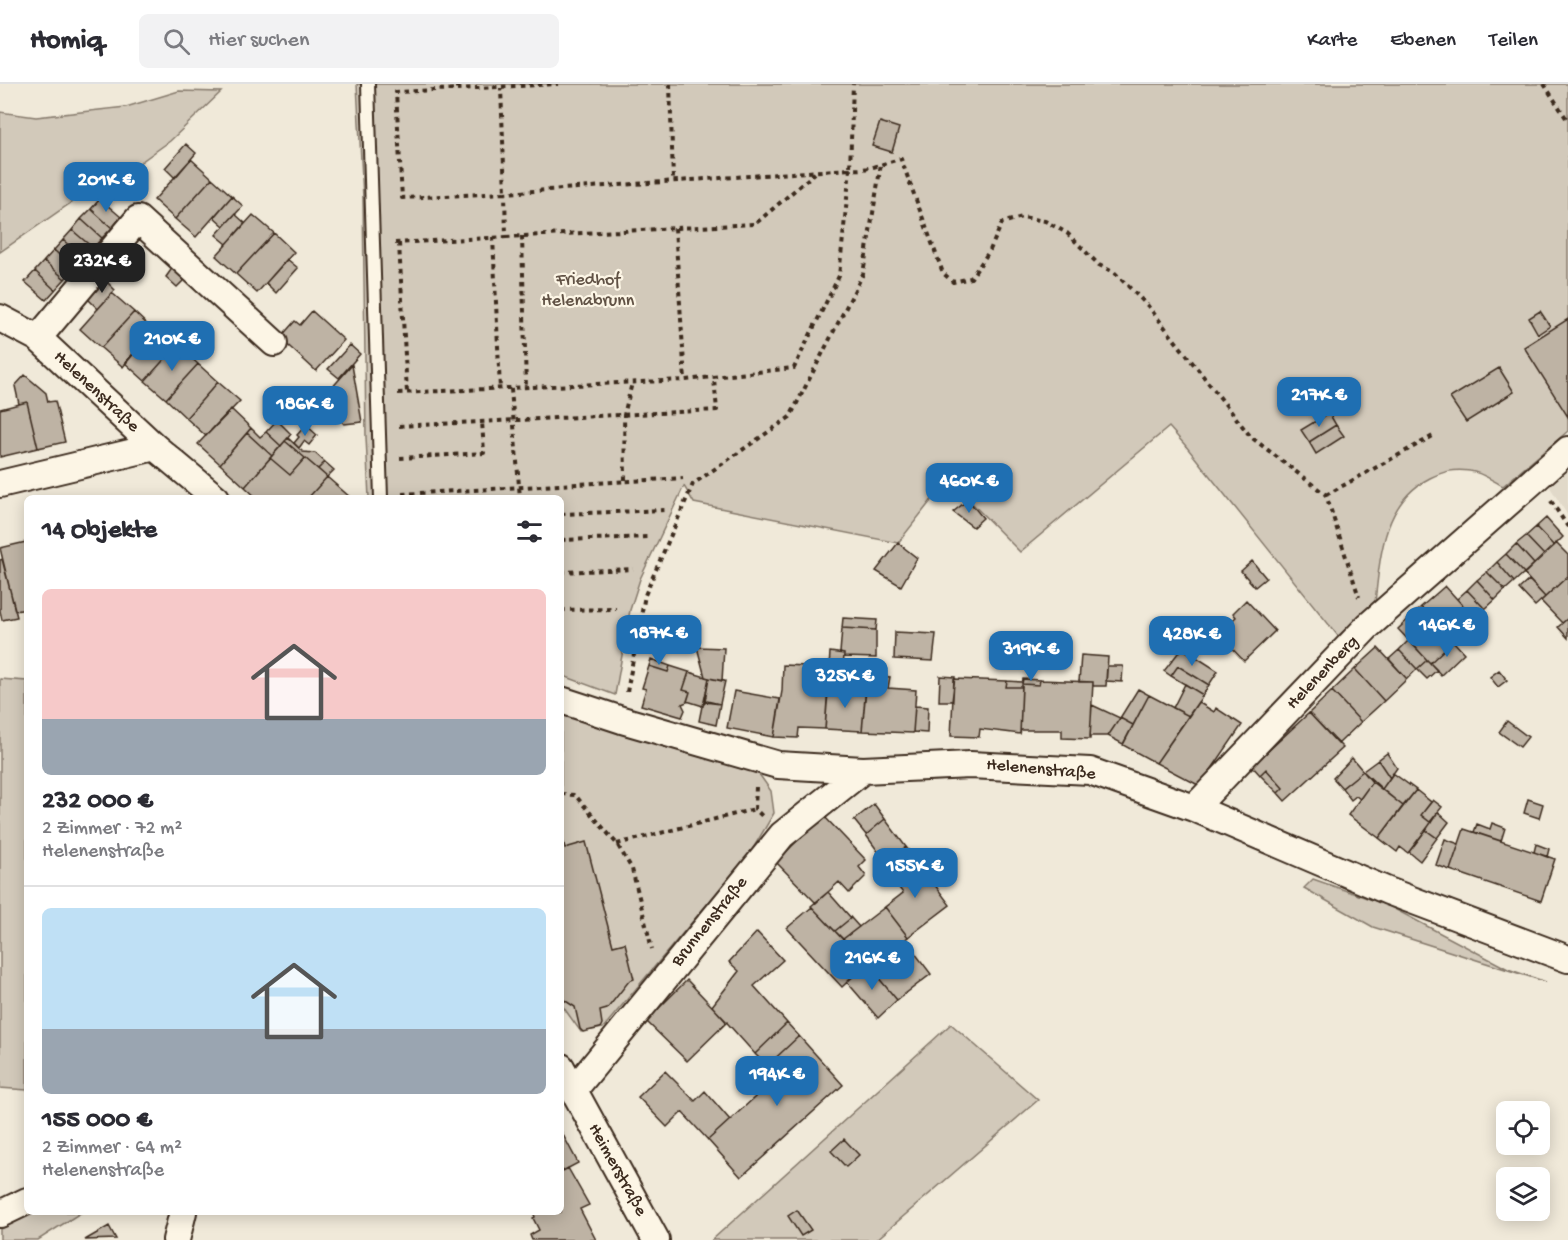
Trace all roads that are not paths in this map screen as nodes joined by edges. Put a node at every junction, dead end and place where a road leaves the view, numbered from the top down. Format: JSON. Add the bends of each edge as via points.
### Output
{"nodes":[{"id":1,"x":368,"y":84,"type":"edge"},
{"id":2,"x":0,"y":318,"type":"edge"},
{"id":3,"x":38,"y":338,"type":"junction"},
{"id":4,"x":274,"y":343,"type":"dead end"},
{"id":5,"x":155,"y":447,"type":"junction"},
{"id":6,"x":1568,"y":450,"type":"edge"},
{"id":7,"x":0,"y":484,"type":"edge"},
{"id":8,"x":212,"y":495,"type":"edge"},
{"id":9,"x":387,"y":495,"type":"edge"},
{"id":10,"x":564,"y":701,"type":"edge"},
{"id":11,"x":863,"y":770,"type":"junction"},
{"id":12,"x":1194,"y":808,"type":"junction"},
{"id":13,"x":1568,"y":959,"type":"edge"},
{"id":14,"x":564,"y":1073,"type":"edge"},
{"id":15,"x":573,"y":1091,"type":"junction"},
{"id":16,"x":24,"y":1202,"type":"edge"},
{"id":17,"x":0,"y":1214,"type":"edge"},
{"id":18,"x":182,"y":1215,"type":"edge"},
{"id":19,"x":176,"y":1240,"type":"edge"},
{"id":20,"x":656,"y":1240,"type":"edge"}],
"edges":[{"from":1,"to":9,"type":"lane"},
{"from":2,"to":3,"type":"street","name":"Helenenstraße"},
{"from":3,"to":4,"type":"street","name":"Helenenstraße","via":[[138,219]]},
{"from":3,"to":5,"type":"street","name":"Helenenstraße"},
{"from":5,"to":7,"type":"street","name":"Helenenstraße"},
{"from":5,"to":8,"type":"street","name":"Helenenstraße"},
{"from":6,"to":12,"type":"street","name":"Helenenberg","via":[[1368,626]]},
{"from":10,"to":11,"type":"street","name":"Helenenstraße","via":[[777,765]]},
{"from":11,"to":12,"type":"street","name":"Helenenstraße","via":[[970,765],[1090,771]]},
{"from":11,"to":15,"type":"street","name":"Brunnenstraße","via":[[782,835]]},
{"from":12,"to":13,"type":"street","name":"Helenenstraße","via":[[1388,891]]},
{"from":14,"to":15,"type":"street","name":"Heimerstraße"},
{"from":15,"to":20,"type":"street","name":"Heimerstraße"},
{"from":16,"to":17,"type":"street"},
{"from":18,"to":19,"type":"street"}]}
